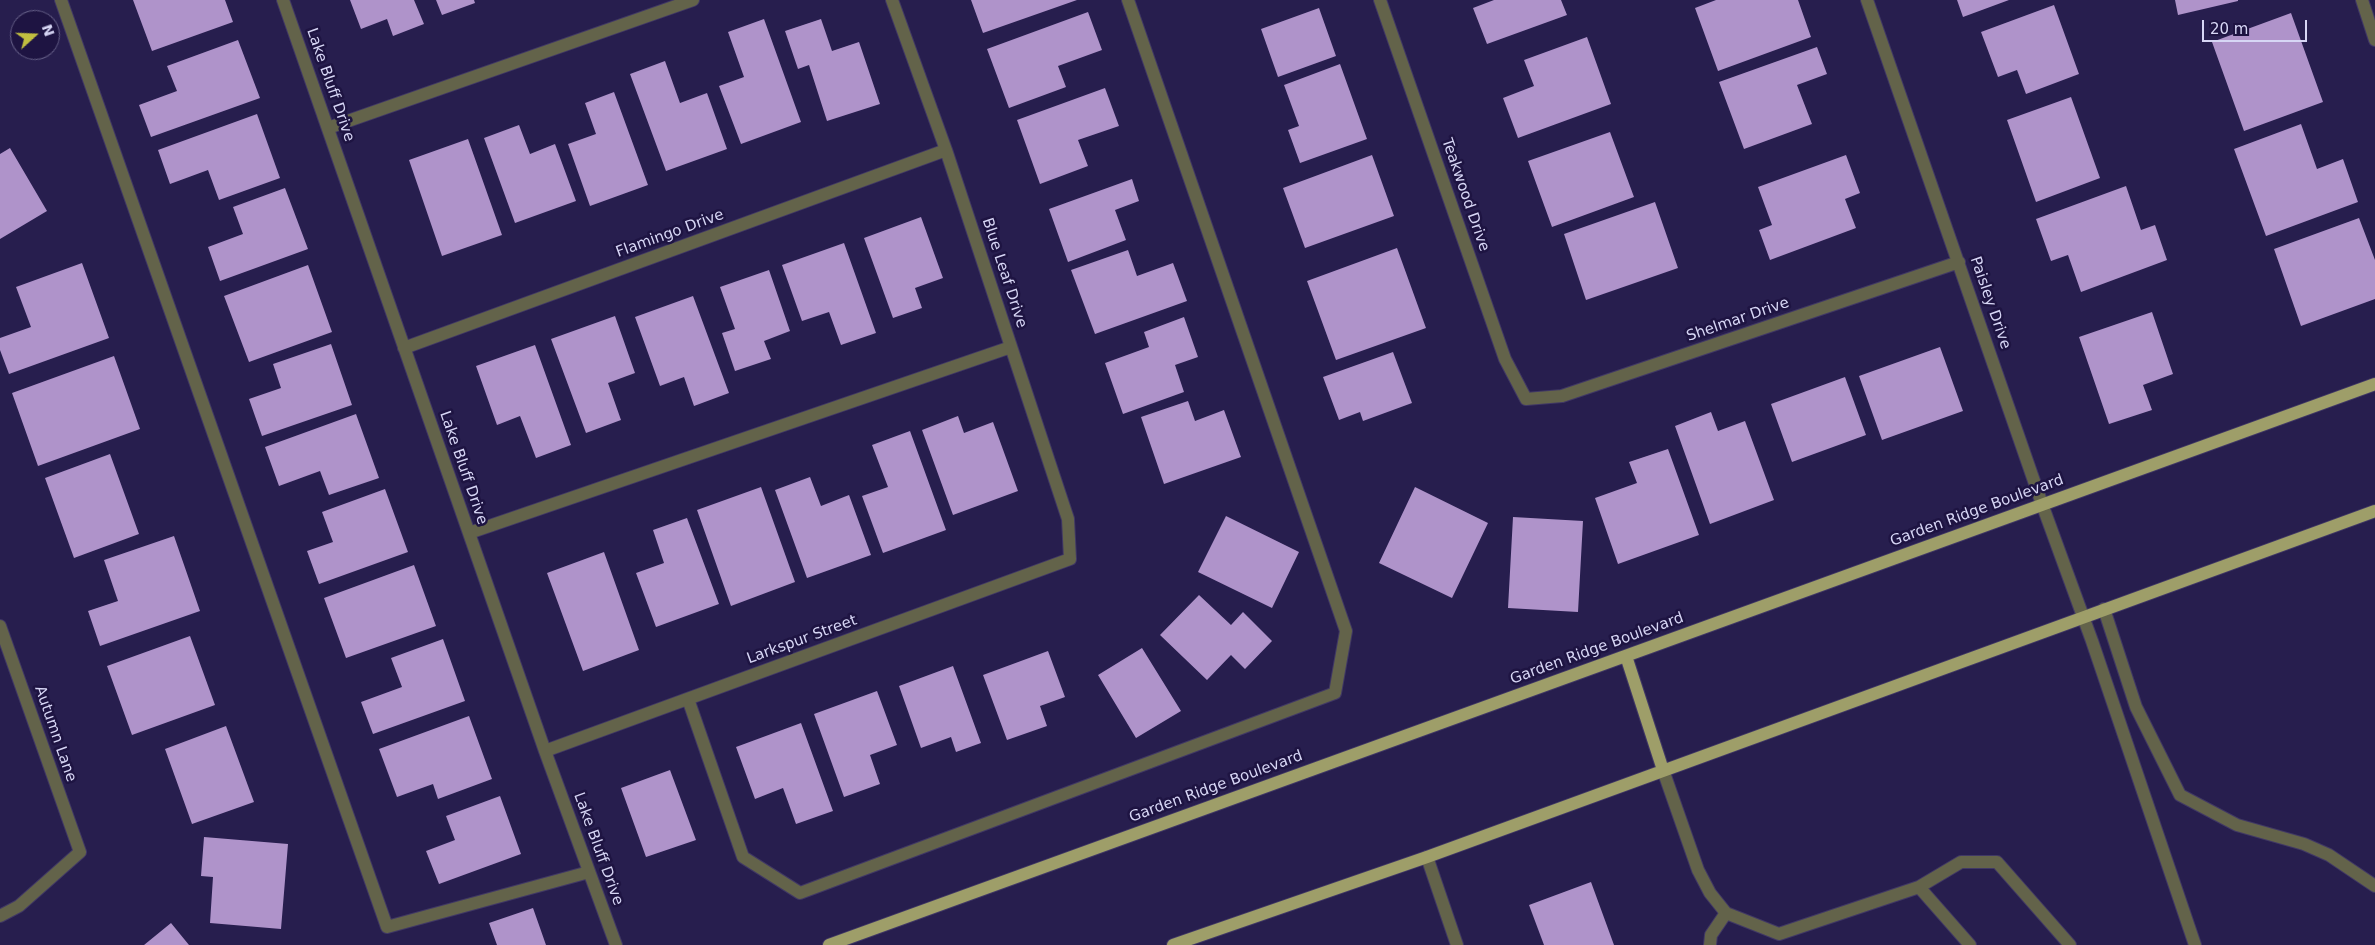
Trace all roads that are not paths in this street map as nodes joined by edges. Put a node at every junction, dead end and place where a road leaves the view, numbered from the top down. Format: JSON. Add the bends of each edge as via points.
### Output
{"nodes":[{"id":1,"x":61,"y":0,"type":"edge"},
{"id":2,"x":283,"y":0,"type":"edge"},
{"id":3,"x":693,"y":0,"type":"edge"},
{"id":4,"x":892,"y":0,"type":"edge"},
{"id":5,"x":1128,"y":0,"type":"edge"},
{"id":6,"x":1380,"y":0,"type":"edge"},
{"id":7,"x":1867,"y":0,"type":"edge"},
{"id":8,"x":2362,"y":0,"type":"edge"},
{"id":9,"x":2375,"y":40,"type":"edge"},
{"id":10,"x":328,"y":128,"type":"junction"},
{"id":11,"x":946,"y":150,"type":"junction"},
{"id":12,"x":1958,"y":262,"type":"junction"},
{"id":13,"x":1011,"y":347,"type":"junction"},
{"id":14,"x":404,"y":348,"type":"junction"},
{"id":15,"x":2375,"y":384,"type":"edge"},
{"id":16,"x":1526,"y":399,"type":"joint"},
{"id":17,"x":2042,"y":504,"type":"junction"},
{"id":18,"x":2375,"y":511,"type":"edge"},
{"id":19,"x":469,"y":533,"type":"junction"},
{"id":20,"x":1070,"y":560,"type":"joint"},
{"id":21,"x":2104,"y":609,"type":"junction"},
{"id":22,"x":2083,"y":617,"type":"junction"},
{"id":23,"x":0,"y":626,"type":"edge"},
{"id":24,"x":1626,"y":656,"type":"junction"},
{"id":25,"x":688,"y":699,"type":"junction"},
{"id":26,"x":545,"y":751,"type":"junction"},
{"id":27,"x":1663,"y":770,"type":"junction"},
{"id":28,"x":1426,"y":856,"type":"junction"},
{"id":29,"x":589,"y":872,"type":"junction"},
{"id":30,"x":2375,"y":886,"type":"edge"},
{"id":31,"x":1919,"y":887,"type":"junction"},
{"id":32,"x":1726,"y":913,"type":"junction"},
{"id":33,"x":0,"y":916,"type":"edge"},
{"id":34,"x":616,"y":945,"type":"edge"},
{"id":35,"x":829,"y":945,"type":"edge"},
{"id":36,"x":1174,"y":945,"type":"edge"},
{"id":37,"x":1457,"y":945,"type":"edge"},
{"id":38,"x":1710,"y":945,"type":"edge"},
{"id":39,"x":1970,"y":945,"type":"edge"},
{"id":40,"x":2070,"y":945,"type":"edge"},
{"id":41,"x":2195,"y":945,"type":"edge"}],
"edges":[{"from":1,"to":29,"type":"street","via":[[387,927]]},
{"from":2,"to":10,"type":"street","name":"Lake Bluff Drive"},
{"from":3,"to":10,"type":"street"},
{"from":4,"to":11,"type":"street","name":"Blue Leaf Drive"},
{"from":5,"to":25,"type":"street","via":[[1346,631],[1335,693],[800,893],[743,857]]},
{"from":6,"to":16,"type":"street","name":"Teakwood Drive","via":[[1505,359]]},
{"from":7,"to":12,"type":"street","name":"Paisley Drive"},
{"from":8,"to":9,"type":"street"},
{"from":10,"to":14,"type":"street","name":"Lake Bluff Drive"},
{"from":11,"to":13,"type":"street","name":"Blue Leaf Drive"},
{"from":11,"to":14,"type":"street","name":"Flamingo Drive"},
{"from":12,"to":16,"type":"street","name":"Shelmar Drive","via":[[1562,396]]},
{"from":12,"to":17,"type":"street","name":"Paisley Drive"},
{"from":13,"to":19,"type":"street"},
{"from":13,"to":20,"type":"street","name":"Blue Leaf Drive","via":[[1068,519]]},
{"from":14,"to":19,"type":"street","name":"Lake Bluff Drive"},
{"from":15,"to":17,"type":"main road","name":"Garden Ridge Boulevard"},
{"from":17,"to":22,"type":"street","name":"Paisley Drive"},
{"from":17,"to":24,"type":"main road","name":"Garden Ridge Boulevard"},
{"from":18,"to":21,"type":"main road"},
{"from":19,"to":26,"type":"street","name":"Lake Bluff Drive"},
{"from":20,"to":25,"type":"street","name":"Larkspur Street"},
{"from":21,"to":22,"type":"main road"},
{"from":21,"to":30,"type":"street","via":[[2136,706],[2180,795],[2237,825],[2304,844],[2329,855]]},
{"from":22,"to":27,"type":"main road"},
{"from":22,"to":41,"type":"street","name":"Paisley Drive"},
{"from":23,"to":33,"type":"street","name":"Autumn Lane","via":[[80,852],[19,906]]},
{"from":24,"to":27,"type":"main road"},
{"from":24,"to":35,"type":"main road","name":"Garden Ridge Boulevard"},
{"from":25,"to":26,"type":"street","name":"Larkspur Street"},
{"from":26,"to":29,"type":"street","name":"Lake Bluff Drive"},
{"from":27,"to":28,"type":"main road"},
{"from":27,"to":32,"type":"street","via":[[1698,870],[1710,894]]},
{"from":28,"to":36,"type":"main road"},
{"from":28,"to":37,"type":"street"},
{"from":29,"to":34,"type":"street","name":"Lake Bluff Drive"},
{"from":31,"to":32,"type":"street","via":[[1779,934]]},
{"from":31,"to":39,"type":"street"},
{"from":31,"to":40,"type":"street","via":[[1960,862],[1997,862]]},
{"from":32,"to":38,"type":"street","via":[[1711,935]]}]}
